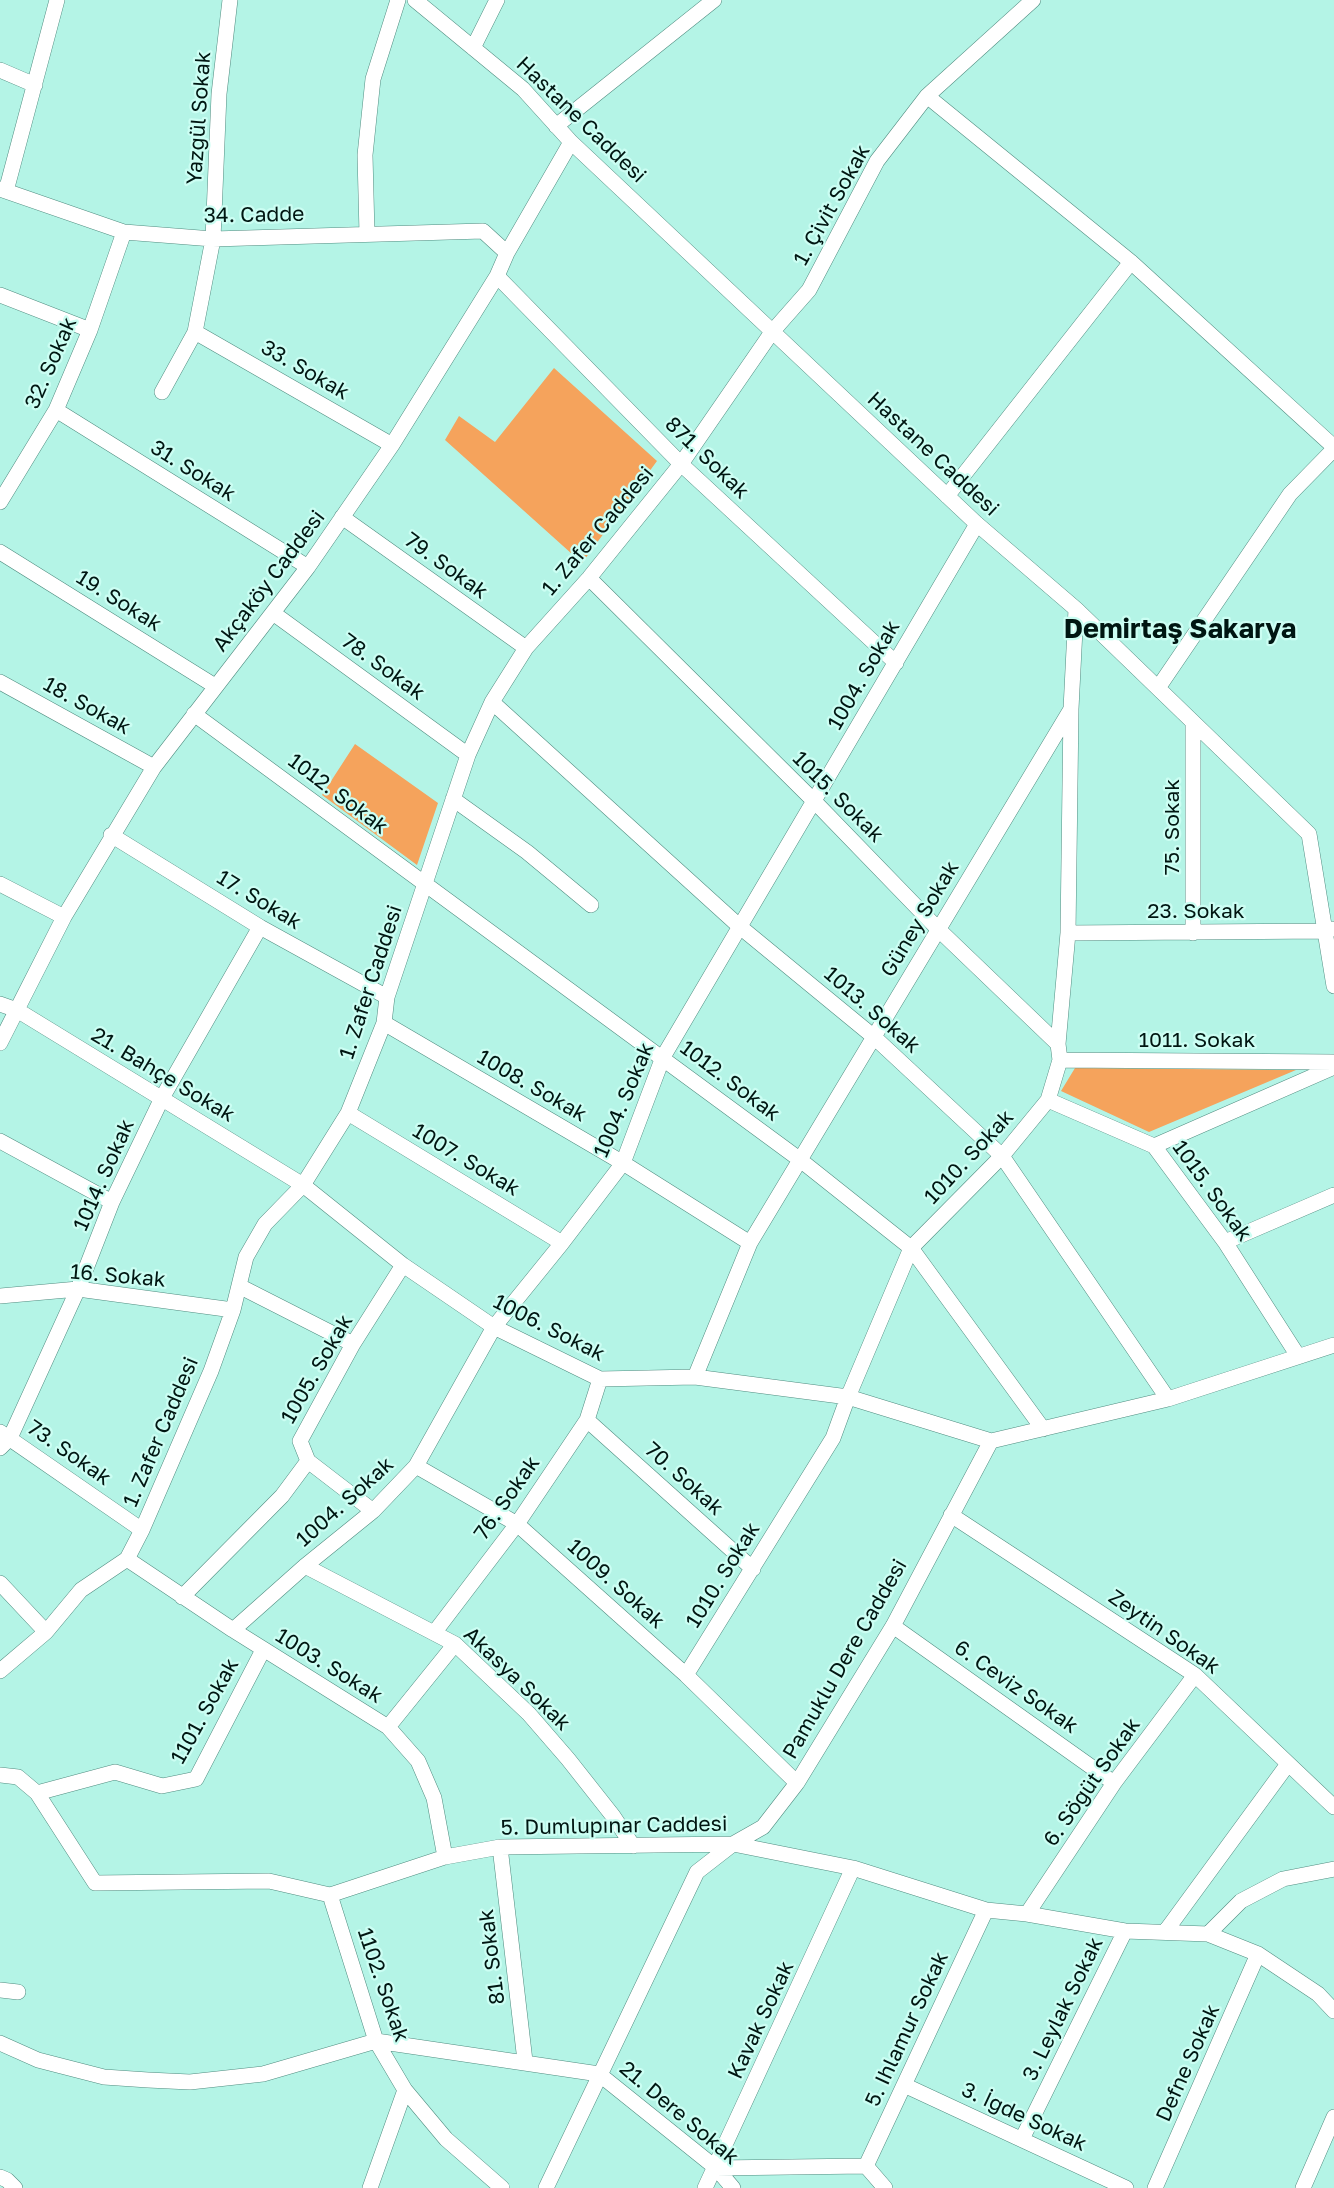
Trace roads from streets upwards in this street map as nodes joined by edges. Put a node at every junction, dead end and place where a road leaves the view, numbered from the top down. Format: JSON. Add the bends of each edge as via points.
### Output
{"nodes":[{"id":1,"x":57,"y":0,"type":"edge"},
{"id":2,"x":231,"y":0,"type":"edge"},
{"id":3,"x":398,"y":0,"type":"edge"},
{"id":4,"x":416,"y":0,"type":"edge"},
{"id":5,"x":497,"y":0,"type":"edge"},
{"id":6,"x":714,"y":0,"type":"edge"},
{"id":7,"x":1033,"y":0,"type":"edge"},
{"id":8,"x":473,"y":48,"type":"junction"},
{"id":9,"x":0,"y":69,"type":"edge"},
{"id":10,"x":35,"y":85,"type":"junction"},
{"id":11,"x":927,"y":96,"type":"junction"},
{"id":12,"x":556,"y":126,"type":"junction"},
{"id":13,"x":571,"y":142,"type":"junction"},
{"id":14,"x":3,"y":190,"type":"edge"},
{"id":15,"x":124,"y":232,"type":"junction"},
{"id":16,"x":367,"y":234,"type":"junction"},
{"id":17,"x":213,"y":239,"type":"junction"},
{"id":18,"x":507,"y":252,"type":"junction"},
{"id":19,"x":1131,"y":262,"type":"junction"},
{"id":20,"x":497,"y":276,"type":"junction"},
{"id":21,"x":0,"y":295,"type":"edge"},
{"id":22,"x":90,"y":330,"type":"junction"},
{"id":23,"x":195,"y":332,"type":"junction"},
{"id":24,"x":772,"y":332,"type":"junction"},
{"id":25,"x":162,"y":392,"type":"dead end"},
{"id":26,"x":56,"y":410,"type":"junction"},
{"id":27,"x":392,"y":445,"type":"junction"},
{"id":28,"x":1334,"y":448,"type":"edge"},
{"id":29,"x":681,"y":464,"type":"junction"},
{"id":30,"x":6,"y":477,"type":"edge"},
{"id":31,"x":947,"y":496,"type":"junction"},
{"id":32,"x":0,"y":502,"type":"edge"},
{"id":33,"x":342,"y":517,"type":"junction"},
{"id":34,"x":977,"y":524,"type":"junction"},
{"id":35,"x":0,"y":552,"type":"edge"},
{"id":36,"x":308,"y":567,"type":"junction"},
{"id":37,"x":589,"y":578,"type":"junction"},
{"id":38,"x":1076,"y":609,"type":"junction"},
{"id":39,"x":273,"y":613,"type":"junction"},
{"id":40,"x":526,"y":648,"type":"junction"},
{"id":41,"x":896,"y":663,"type":"junction"},
{"id":42,"x":0,"y":682,"type":"edge"},
{"id":43,"x":215,"y":686,"type":"junction"},
{"id":44,"x":1158,"y":688,"type":"junction"},
{"id":45,"x":492,"y":702,"type":"junction"},
{"id":46,"x":1071,"y":709,"type":"junction"},
{"id":47,"x":194,"y":714,"type":"junction"},
{"id":48,"x":1193,"y":722,"type":"junction"},
{"id":49,"x":468,"y":755,"type":"junction"},
{"id":50,"x":154,"y":767,"type":"junction"},
{"id":51,"x":453,"y":799,"type":"junction"},
{"id":52,"x":814,"y":801,"type":"junction"},
{"id":53,"x":111,"y":835,"type":"junction"},
{"id":54,"x":0,"y":884,"type":"edge"},
{"id":55,"x":425,"y":884,"type":"junction"},
{"id":56,"x":591,"y":905,"type":"dead end"},
{"id":57,"x":64,"y":917,"type":"junction"},
{"id":58,"x":739,"y":926,"type":"junction"},
{"id":59,"x":260,"y":927,"type":"junction"},
{"id":60,"x":938,"y":929,"type":"junction"},
{"id":61,"x":1329,"y":930,"type":"edge"},
{"id":62,"x":1068,"y":933,"type":"junction"},
{"id":63,"x":1193,"y":933,"type":"junction"},
{"id":64,"x":1334,"y":986,"type":"edge"},
{"id":65,"x":387,"y":997,"type":"junction"},
{"id":66,"x":0,"y":1004,"type":"edge"},
{"id":67,"x":17,"y":1010,"type":"junction"},
{"id":68,"x":384,"y":1023,"type":"junction"},
{"id":69,"x":874,"y":1037,"type":"junction"},
{"id":70,"x":0,"y":1043,"type":"edge"},
{"id":71,"x":1058,"y":1044,"type":"junction"},
{"id":72,"x":663,"y":1057,"type":"junction"},
{"id":73,"x":1060,"y":1060,"type":"junction"},
{"id":74,"x":1334,"y":1062,"type":"edge"},
{"id":75,"x":1334,"y":1066,"type":"edge"},
{"id":76,"x":162,"y":1098,"type":"junction"},
{"id":77,"x":1048,"y":1100,"type":"junction"},
{"id":78,"x":348,"y":1113,"type":"junction"},
{"id":79,"x":0,"y":1140,"type":"edge"},
{"id":80,"x":1154,"y":1146,"type":"junction"},
{"id":81,"x":1002,"y":1156,"type":"junction"},
{"id":82,"x":799,"y":1159,"type":"junction"},
{"id":83,"x":623,"y":1163,"type":"junction"},
{"id":84,"x":303,"y":1185,"type":"junction"},
{"id":85,"x":1334,"y":1195,"type":"edge"},
{"id":86,"x":112,"y":1202,"type":"junction"},
{"id":87,"x":1225,"y":1242,"type":"junction"},
{"id":88,"x":562,"y":1243,"type":"junction"},
{"id":89,"x":750,"y":1243,"type":"junction"},
{"id":90,"x":911,"y":1248,"type":"junction"},
{"id":91,"x":404,"y":1265,"type":"junction"},
{"id":92,"x":239,"y":1286,"type":"junction"},
{"id":93,"x":78,"y":1289,"type":"junction"},
{"id":94,"x":0,"y":1296,"type":"edge"},
{"id":95,"x":233,"y":1310,"type":"junction"},
{"id":96,"x":494,"y":1327,"type":"junction"},
{"id":97,"x":353,"y":1344,"type":"junction"},
{"id":98,"x":1334,"y":1345,"type":"edge"},
{"id":99,"x":1298,"y":1356,"type":"junction"},
{"id":100,"x":695,"y":1377,"type":"junction"},
{"id":101,"x":600,"y":1379,"type":"junction"},
{"id":102,"x":848,"y":1397,"type":"junction"},
{"id":103,"x":1168,"y":1399,"type":"junction"},
{"id":104,"x":587,"y":1420,"type":"junction"},
{"id":105,"x":1043,"y":1429,"type":"junction"},
{"id":106,"x":3,"y":1439,"type":"edge"},
{"id":107,"x":991,"y":1441,"type":"junction"},
{"id":108,"x":308,"y":1461,"type":"junction"},
{"id":109,"x":416,"y":1466,"type":"junction"},
{"id":110,"x":373,"y":1511,"type":"junction"},
{"id":111,"x":951,"y":1515,"type":"junction"},
{"id":112,"x":517,"y":1524,"type":"junction"},
{"id":113,"x":142,"y":1530,"type":"junction"},
{"id":114,"x":127,"y":1558,"type":"junction"},
{"id":115,"x":304,"y":1566,"type":"junction"},
{"id":116,"x":753,"y":1569,"type":"junction"},
{"id":117,"x":0,"y":1583,"type":"edge"},
{"id":118,"x":182,"y":1597,"type":"junction"},
{"id":119,"x":893,"y":1626,"type":"junction"},
{"id":120,"x":232,"y":1630,"type":"junction"},
{"id":121,"x":46,"y":1632,"type":"junction"},
{"id":122,"x":434,"y":1633,"type":"junction"},
{"id":123,"x":455,"y":1644,"type":"junction"},
{"id":124,"x":263,"y":1650,"type":"junction"},
{"id":125,"x":0,"y":1671,"type":"edge"},
{"id":126,"x":686,"y":1674,"type":"junction"},
{"id":127,"x":1195,"y":1675,"type":"junction"},
{"id":128,"x":388,"y":1727,"type":"junction"},
{"id":129,"x":1288,"y":1764,"type":"junction"},
{"id":130,"x":0,"y":1775,"type":"edge"},
{"id":131,"x":796,"y":1783,"type":"junction"},
{"id":132,"x":1114,"y":1783,"type":"junction"},
{"id":133,"x":37,"y":1793,"type":"junction"},
{"id":134,"x":1334,"y":1807,"type":"edge"},
{"id":135,"x":733,"y":1844,"type":"junction"},
{"id":136,"x":633,"y":1846,"type":"junction"},
{"id":137,"x":500,"y":1847,"type":"junction"},
{"id":138,"x":445,"y":1857,"type":"junction"},
{"id":139,"x":853,"y":1868,"type":"junction"},
{"id":140,"x":1334,"y":1869,"type":"edge"},
{"id":141,"x":330,"y":1895,"type":"junction"},
{"id":142,"x":986,"y":1910,"type":"junction"},
{"id":143,"x":1027,"y":1914,"type":"junction"},
{"id":144,"x":1125,"y":1931,"type":"junction"},
{"id":145,"x":1165,"y":1932,"type":"junction"},
{"id":146,"x":1208,"y":1934,"type":"junction"},
{"id":147,"x":1258,"y":1954,"type":"junction"},
{"id":148,"x":0,"y":1990,"type":"edge"},
{"id":149,"x":18,"y":1992,"type":"dead end"},
{"id":150,"x":1334,"y":2010,"type":"edge"},
{"id":151,"x":376,"y":2042,"type":"junction"},
{"id":152,"x":0,"y":2043,"type":"edge"},
{"id":153,"x":525,"y":2061,"type":"junction"},
{"id":154,"x":599,"y":2074,"type":"junction"},
{"id":155,"x":904,"y":2085,"type":"junction"},
{"id":156,"x":405,"y":2090,"type":"junction"},
{"id":157,"x":1334,"y":2117,"type":"edge"},
{"id":158,"x":1022,"y":2139,"type":"junction"},
{"id":159,"x":866,"y":2166,"type":"junction"},
{"id":160,"x":716,"y":2168,"type":"junction"},
{"id":161,"x":0,"y":2177,"type":"edge"},
{"id":162,"x":15,"y":2188,"type":"edge"},
{"id":163,"x":370,"y":2188,"type":"edge"},
{"id":164,"x":502,"y":2188,"type":"edge"},
{"id":165,"x":546,"y":2188,"type":"edge"},
{"id":166,"x":705,"y":2188,"type":"edge"},
{"id":167,"x":733,"y":2188,"type":"edge"},
{"id":168,"x":885,"y":2188,"type":"edge"},
{"id":169,"x":1126,"y":2188,"type":"edge"},
{"id":170,"x":1155,"y":2188,"type":"edge"},
{"id":171,"x":1303,"y":2188,"type":"edge"}],
"edges":[{"from":1,"to":10,"type":"street"},
{"from":2,"to":17,"type":"street","name":"Yazgül Sokak","via":[[219,94]]},
{"from":3,"to":16,"type":"street","via":[[374,80],[364,154]]},
{"from":4,"to":8,"type":"street","name":"Hastane Caddesi"},
{"from":5,"to":8,"type":"street"},
{"from":6,"to":12,"type":"street"},
{"from":7,"to":11,"type":"street","name":"1. Çivit Sokak"},
{"from":8,"to":12,"type":"street","name":"Hastane Caddesi","via":[[523,89]]},
{"from":9,"to":10,"type":"street"},
{"from":10,"to":14,"type":"street"},
{"from":11,"to":19,"type":"street"},
{"from":11,"to":24,"type":"street","name":"1. Çivit Sokak","via":[[877,161],[809,290]]},
{"from":12,"to":13,"type":"street","name":"Hastane Caddesi"},
{"from":13,"to":18,"type":"street","name":"Akçaköy Caddesi"},
{"from":13,"to":24,"type":"street","name":"Hastane Caddesi"},
{"from":14,"to":15,"type":"street","name":"34. Cadde"},
{"from":15,"to":17,"type":"street","name":"34. Cadde"},
{"from":15,"to":22,"type":"street","name":"32. Sokak"},
{"from":16,"to":17,"type":"street","name":"34. Cadde"},
{"from":16,"to":18,"type":"street","name":"34. Cadde","via":[[483,231]]},
{"from":17,"to":23,"type":"street"},
{"from":18,"to":20,"type":"street","name":"Akçaköy Caddesi"},
{"from":19,"to":28,"type":"street"},
{"from":19,"to":31,"type":"street"},
{"from":20,"to":27,"type":"street","name":"Akçaköy Caddesi"},
{"from":20,"to":29,"type":"street","name":"871. Sokak"},
{"from":21,"to":22,"type":"street"},
{"from":22,"to":26,"type":"street","name":"32. Sokak"},
{"from":23,"to":25,"type":"street"},
{"from":23,"to":27,"type":"street","name":"33. Sokak"},
{"from":24,"to":29,"type":"street","name":"1. Zafer Caddesi"},
{"from":24,"to":31,"type":"street","name":"Hastane Caddesi"},
{"from":26,"to":30,"type":"street","name":"32. Sokak"},
{"from":26,"to":36,"type":"street","name":"31. Sokak"},
{"from":27,"to":33,"type":"street","name":"Akçaköy Caddesi"},
{"from":28,"to":44,"type":"street","via":[[1290,494]]},
{"from":29,"to":37,"type":"street","name":"1. Zafer Caddesi"},
{"from":29,"to":41,"type":"street","name":"871. Sokak"},
{"from":30,"to":32,"type":"street","name":"32. Sokak"},
{"from":31,"to":34,"type":"street","name":"Hastane Caddesi"},
{"from":33,"to":36,"type":"street","name":"Akçaköy Caddesi"},
{"from":33,"to":40,"type":"street","name":"79. Sokak"},
{"from":34,"to":38,"type":"street","name":"Hastane Caddesi"},
{"from":34,"to":41,"type":"street","name":"1004. Sokak"},
{"from":35,"to":43,"type":"street","name":"19. Sokak"},
{"from":36,"to":39,"type":"street","name":"Akçaköy Caddesi"},
{"from":37,"to":40,"type":"street","name":"1. Zafer Caddesi"},
{"from":37,"to":52,"type":"street","name":"1015. Sokak"},
{"from":38,"to":44,"type":"street","name":"Hastane Caddesi"},
{"from":38,"to":46,"type":"street","name":"1010. Sokak"},
{"from":39,"to":43,"type":"street","name":"Akçaköy Caddesi"},
{"from":39,"to":49,"type":"street","name":"78. Sokak"},
{"from":40,"to":45,"type":"street","name":"1. Zafer Caddesi"},
{"from":41,"to":52,"type":"street","name":"1004. Sokak"},
{"from":42,"to":50,"type":"street","name":"18. Sokak"},
{"from":43,"to":47,"type":"street","name":"Akçaköy Caddesi"},
{"from":44,"to":48,"type":"street","name":"Hastane Caddesi"},
{"from":45,"to":49,"type":"street","name":"1. Zafer Caddesi"},
{"from":45,"to":58,"type":"street","name":"1013. Sokak"},
{"from":46,"to":60,"type":"street","name":"Güney Sokak"},
{"from":46,"to":62,"type":"street","name":"1010. Sokak"},
{"from":47,"to":50,"type":"street","name":"Akçaköy Caddesi"},
{"from":47,"to":55,"type":"street","name":"1012. Sokak"},
{"from":48,"to":61,"type":"street","name":"Hastane Caddesi","via":[[1309,834]]},
{"from":48,"to":63,"type":"street","name":"75. Sokak"},
{"from":49,"to":51,"type":"street","name":"1. Zafer Caddesi"},
{"from":50,"to":53,"type":"street","name":"Akçaköy Caddesi"},
{"from":51,"to":55,"type":"street","name":"1. Zafer Caddesi"},
{"from":51,"to":56,"type":"street","via":[[527,852]]},
{"from":52,"to":58,"type":"street","name":"1004. Sokak"},
{"from":52,"to":60,"type":"street","name":"1015. Sokak"},
{"from":53,"to":57,"type":"street","name":"Akçaköy Caddesi"},
{"from":53,"to":59,"type":"street","name":"17. Sokak"},
{"from":54,"to":57,"type":"street"},
{"from":55,"to":65,"type":"street","name":"1. Zafer Caddesi"},
{"from":55,"to":72,"type":"street","name":"1012. Sokak"},
{"from":57,"to":67,"type":"street","name":"Akçaköy Caddesi"},
{"from":58,"to":69,"type":"street","name":"1013. Sokak"},
{"from":58,"to":72,"type":"street","name":"1004. Sokak"},
{"from":59,"to":65,"type":"street","name":"17. Sokak"},
{"from":59,"to":76,"type":"street","name":"1014. Sokak"},
{"from":60,"to":69,"type":"street","name":"Güney Sokak"},
{"from":60,"to":71,"type":"street","name":"1015. Sokak"},
{"from":61,"to":63,"type":"street","name":"23. Sokak"},
{"from":61,"to":64,"type":"street","name":"Hastane Caddesi"},
{"from":62,"to":63,"type":"street","name":"23. Sokak"},
{"from":62,"to":71,"type":"street","name":"1010. Sokak"},
{"from":65,"to":68,"type":"street","name":"1. Zafer Caddesi"},
{"from":66,"to":67,"type":"street","name":"21. Bahçe Sokak"},
{"from":67,"to":70,"type":"street","name":"Akçaköy Caddesi"},
{"from":67,"to":76,"type":"street","name":"21. Bahçe Sokak"},
{"from":68,"to":78,"type":"street","name":"1. Zafer Caddesi"},
{"from":68,"to":83,"type":"street","name":"1008. Sokak"},
{"from":69,"to":81,"type":"street","name":"1013. Sokak"},
{"from":69,"to":82,"type":"street","name":"Güney Sokak"},
{"from":71,"to":73,"type":"street","name":"1010. Sokak"},
{"from":72,"to":82,"type":"street","name":"1012. Sokak"},
{"from":72,"to":83,"type":"street","name":"1004. Sokak"},
{"from":73,"to":74,"type":"street","name":"1011. Sokak"},
{"from":73,"to":77,"type":"street","name":"1010. Sokak"},
{"from":75,"to":80,"type":"street"},
{"from":76,"to":84,"type":"street","name":"21. Bahçe Sokak"},
{"from":76,"to":86,"type":"street","name":"1014. Sokak"},
{"from":77,"to":80,"type":"street","name":"1015. Sokak"},
{"from":77,"to":81,"type":"street","name":"1010. Sokak"},
{"from":78,"to":84,"type":"street","name":"1. Zafer Caddesi"},
{"from":78,"to":88,"type":"street","name":"1007. Sokak"},
{"from":79,"to":86,"type":"street"},
{"from":80,"to":87,"type":"street","name":"1015. Sokak"},
{"from":81,"to":90,"type":"street","name":"1010. Sokak"},
{"from":81,"to":103,"type":"street","name":"1013. Sokak"},
{"from":82,"to":89,"type":"street","name":"Güney Sokak"},
{"from":82,"to":90,"type":"street","name":"1012. Sokak"},
{"from":83,"to":88,"type":"street","name":"1004. Sokak"},
{"from":83,"to":89,"type":"street","name":"1008. Sokak"},
{"from":84,"to":91,"type":"street","name":"1006. Sokak"},
{"from":84,"to":92,"type":"street","name":"1. Zafer Caddesi","via":[[265,1224],[246,1257]]},
{"from":85,"to":87,"type":"street"},
{"from":86,"to":93,"type":"street","name":"1014. Sokak"},
{"from":87,"to":99,"type":"street","name":"1015. Sokak"},
{"from":88,"to":96,"type":"street","name":"1004. Sokak"},
{"from":89,"to":100,"type":"street","name":"Güney Sokak"},
{"from":90,"to":102,"type":"street","name":"1010. Sokak"},
{"from":90,"to":105,"type":"street","name":"1012. Sokak"},
{"from":91,"to":96,"type":"street","name":"1006. Sokak"},
{"from":91,"to":97,"type":"street","name":"1005. Sokak"},
{"from":92,"to":95,"type":"street","name":"1. Zafer Caddesi"},
{"from":92,"to":97,"type":"street"},
{"from":93,"to":94,"type":"street","name":"16. Sokak"},
{"from":93,"to":95,"type":"street","name":"16. Sokak"},
{"from":93,"to":106,"type":"street","name":"1014. Sokak"},
{"from":95,"to":113,"type":"street","name":"1. Zafer Caddesi"},
{"from":96,"to":101,"type":"street","name":"1006. Sokak"},
{"from":96,"to":109,"type":"street","name":"1004. Sokak"},
{"from":97,"to":108,"type":"street","name":"1005. Sokak","via":[[300,1441]]},
{"from":98,"to":99,"type":"street"},
{"from":99,"to":103,"type":"street"},
{"from":100,"to":101,"type":"street","name":"1006. Sokak"},
{"from":100,"to":102,"type":"street","name":"1006. Sokak"},
{"from":101,"to":104,"type":"street","name":"76. Sokak"},
{"from":102,"to":107,"type":"street","name":"1006. Sokak"},
{"from":102,"to":116,"type":"street","name":"1010. Sokak","via":[[833,1438]]},
{"from":103,"to":105,"type":"street"},
{"from":104,"to":112,"type":"street","name":"76. Sokak"},
{"from":104,"to":116,"type":"street","name":"70. Sokak"},
{"from":105,"to":107,"type":"street"},
{"from":106,"to":113,"type":"street","name":"73. Sokak"},
{"from":107,"to":111,"type":"street","name":"Pamuklu Dere Caddesi"},
{"from":108,"to":110,"type":"street"},
{"from":108,"to":118,"type":"street","via":[[282,1496]]},
{"from":109,"to":110,"type":"street","name":"1004. Sokak"},
{"from":109,"to":112,"type":"street","name":"1009. Sokak"},
{"from":110,"to":115,"type":"street","name":"1004. Sokak"},
{"from":111,"to":119,"type":"street","name":"Pamuklu Dere Caddesi"},
{"from":111,"to":127,"type":"street","name":"Zeytin Sokak"},
{"from":112,"to":122,"type":"street","name":"76. Sokak"},
{"from":112,"to":126,"type":"street","name":"1009. Sokak"},
{"from":113,"to":114,"type":"street","name":"1. Zafer Caddesi"},
{"from":114,"to":118,"type":"street","name":"1003. Sokak"},
{"from":114,"to":121,"type":"street","name":"1. Zafer Caddesi","via":[[81,1590]]},
{"from":115,"to":120,"type":"street","name":"1004. Sokak"},
{"from":115,"to":122,"type":"street","name":"Akasya Sokak"},
{"from":116,"to":126,"type":"street","name":"1010. Sokak"},
{"from":117,"to":121,"type":"street"},
{"from":118,"to":120,"type":"street","name":"1003. Sokak"},
{"from":119,"to":131,"type":"street","name":"Pamuklu Dere Caddesi"},
{"from":119,"to":132,"type":"street","name":"6. Ceviz Sokak"},
{"from":120,"to":124,"type":"street","name":"1003. Sokak"},
{"from":121,"to":125,"type":"street","name":"1. Zafer Caddesi"},
{"from":122,"to":123,"type":"street","name":"Akasya Sokak"},
{"from":123,"to":128,"type":"street"},
{"from":123,"to":136,"type":"street","name":"Akasya Sokak","via":[[529,1714]]},
{"from":124,"to":128,"type":"street","name":"1003. Sokak"},
{"from":124,"to":133,"type":"street","name":"1101. Sokak","via":[[196,1779],[162,1786],[115,1772]]},
{"from":126,"to":131,"type":"street","name":"1009. Sokak"},
{"from":127,"to":129,"type":"street","name":"Zeytin Sokak"},
{"from":127,"to":132,"type":"street","name":"6. Söğüt Sokak"},
{"from":128,"to":138,"type":"street","name":"1003. Sokak","via":[[418,1761],[434,1798]]},
{"from":129,"to":134,"type":"street","name":"Zeytin Sokak"},
{"from":129,"to":145,"type":"street"},
{"from":130,"to":133,"type":"street","via":[[18,1777]]},
{"from":131,"to":135,"type":"street","name":"Pamuklu Dere Caddesi","via":[[763,1827]]},
{"from":132,"to":143,"type":"street","name":"6. Söğüt Sokak"},
{"from":133,"to":141,"type":"street","via":[[95,1882],[269,1881]]},
{"from":135,"to":136,"type":"street","name":"5. Dumlupınar Caddesi"},
{"from":135,"to":139,"type":"street","name":"5. Dumlupınar Caddesi"},
{"from":135,"to":154,"type":"street","name":"Pamuklu Dere Caddesi","via":[[697,1872]]},
{"from":136,"to":137,"type":"street","name":"5. Dumlupınar Caddesi"},
{"from":137,"to":138,"type":"street","name":"5. Dumlupınar Caddesi"},
{"from":137,"to":153,"type":"street","name":"81. Sokak"},
{"from":138,"to":141,"type":"street","name":"5. Dumlupınar Caddesi"},
{"from":139,"to":142,"type":"street","name":"5. Dumlupınar Caddesi"},
{"from":139,"to":160,"type":"street","name":"Kavak Sokak"},
{"from":140,"to":146,"type":"street","via":[[1283,1879],[1241,1901]]},
{"from":141,"to":151,"type":"street","name":"1102. Sokak"},
{"from":142,"to":143,"type":"street","name":"5. Dumlupınar Caddesi"},
{"from":142,"to":155,"type":"street","name":"5. Ihlamur Sokak"},
{"from":143,"to":144,"type":"street","name":"5. Dumlupınar Caddesi"},
{"from":144,"to":145,"type":"street","name":"5. Dumlupınar Caddesi"},
{"from":144,"to":158,"type":"street","name":"3. Leylak Sokak"},
{"from":145,"to":146,"type":"street","name":"5. Dumlupınar Caddesi"},
{"from":146,"to":147,"type":"street","name":"5. Dumlupınar Caddesi"},
{"from":147,"to":150,"type":"street","name":"5. Dumlupınar Caddesi","via":[[1318,1994]]},
{"from":147,"to":170,"type":"street","name":"Defne Sokak"},
{"from":148,"to":149,"type":"street"},
{"from":151,"to":152,"type":"street","via":[[263,2074],[190,2082],[104,2077],[38,2060]]},
{"from":151,"to":153,"type":"street","name":"21. Dere Sokak"},
{"from":151,"to":156,"type":"street","name":"1102. Sokak"},
{"from":153,"to":154,"type":"street","name":"21. Dere Sokak"},
{"from":154,"to":160,"type":"street","name":"21. Dere Sokak"},
{"from":154,"to":165,"type":"street","name":"Pamuklu Dere Caddesi"},
{"from":155,"to":158,"type":"street","name":"3. İğde Sokak"},
{"from":155,"to":159,"type":"street","name":"5. Ihlamur Sokak"},
{"from":156,"to":163,"type":"street"},
{"from":156,"to":164,"type":"street","name":"1102. Sokak","via":[[446,2139]]},
{"from":157,"to":171,"type":"street"},
{"from":158,"to":169,"type":"street","name":"3. İğde Sokak"},
{"from":159,"to":160,"type":"street"},
{"from":159,"to":168,"type":"street"},
{"from":160,"to":166,"type":"street","name":"Kavak Sokak"},
{"from":160,"to":167,"type":"street","name":"21. Dere Sokak"},
{"from":161,"to":162,"type":"street"}]}
